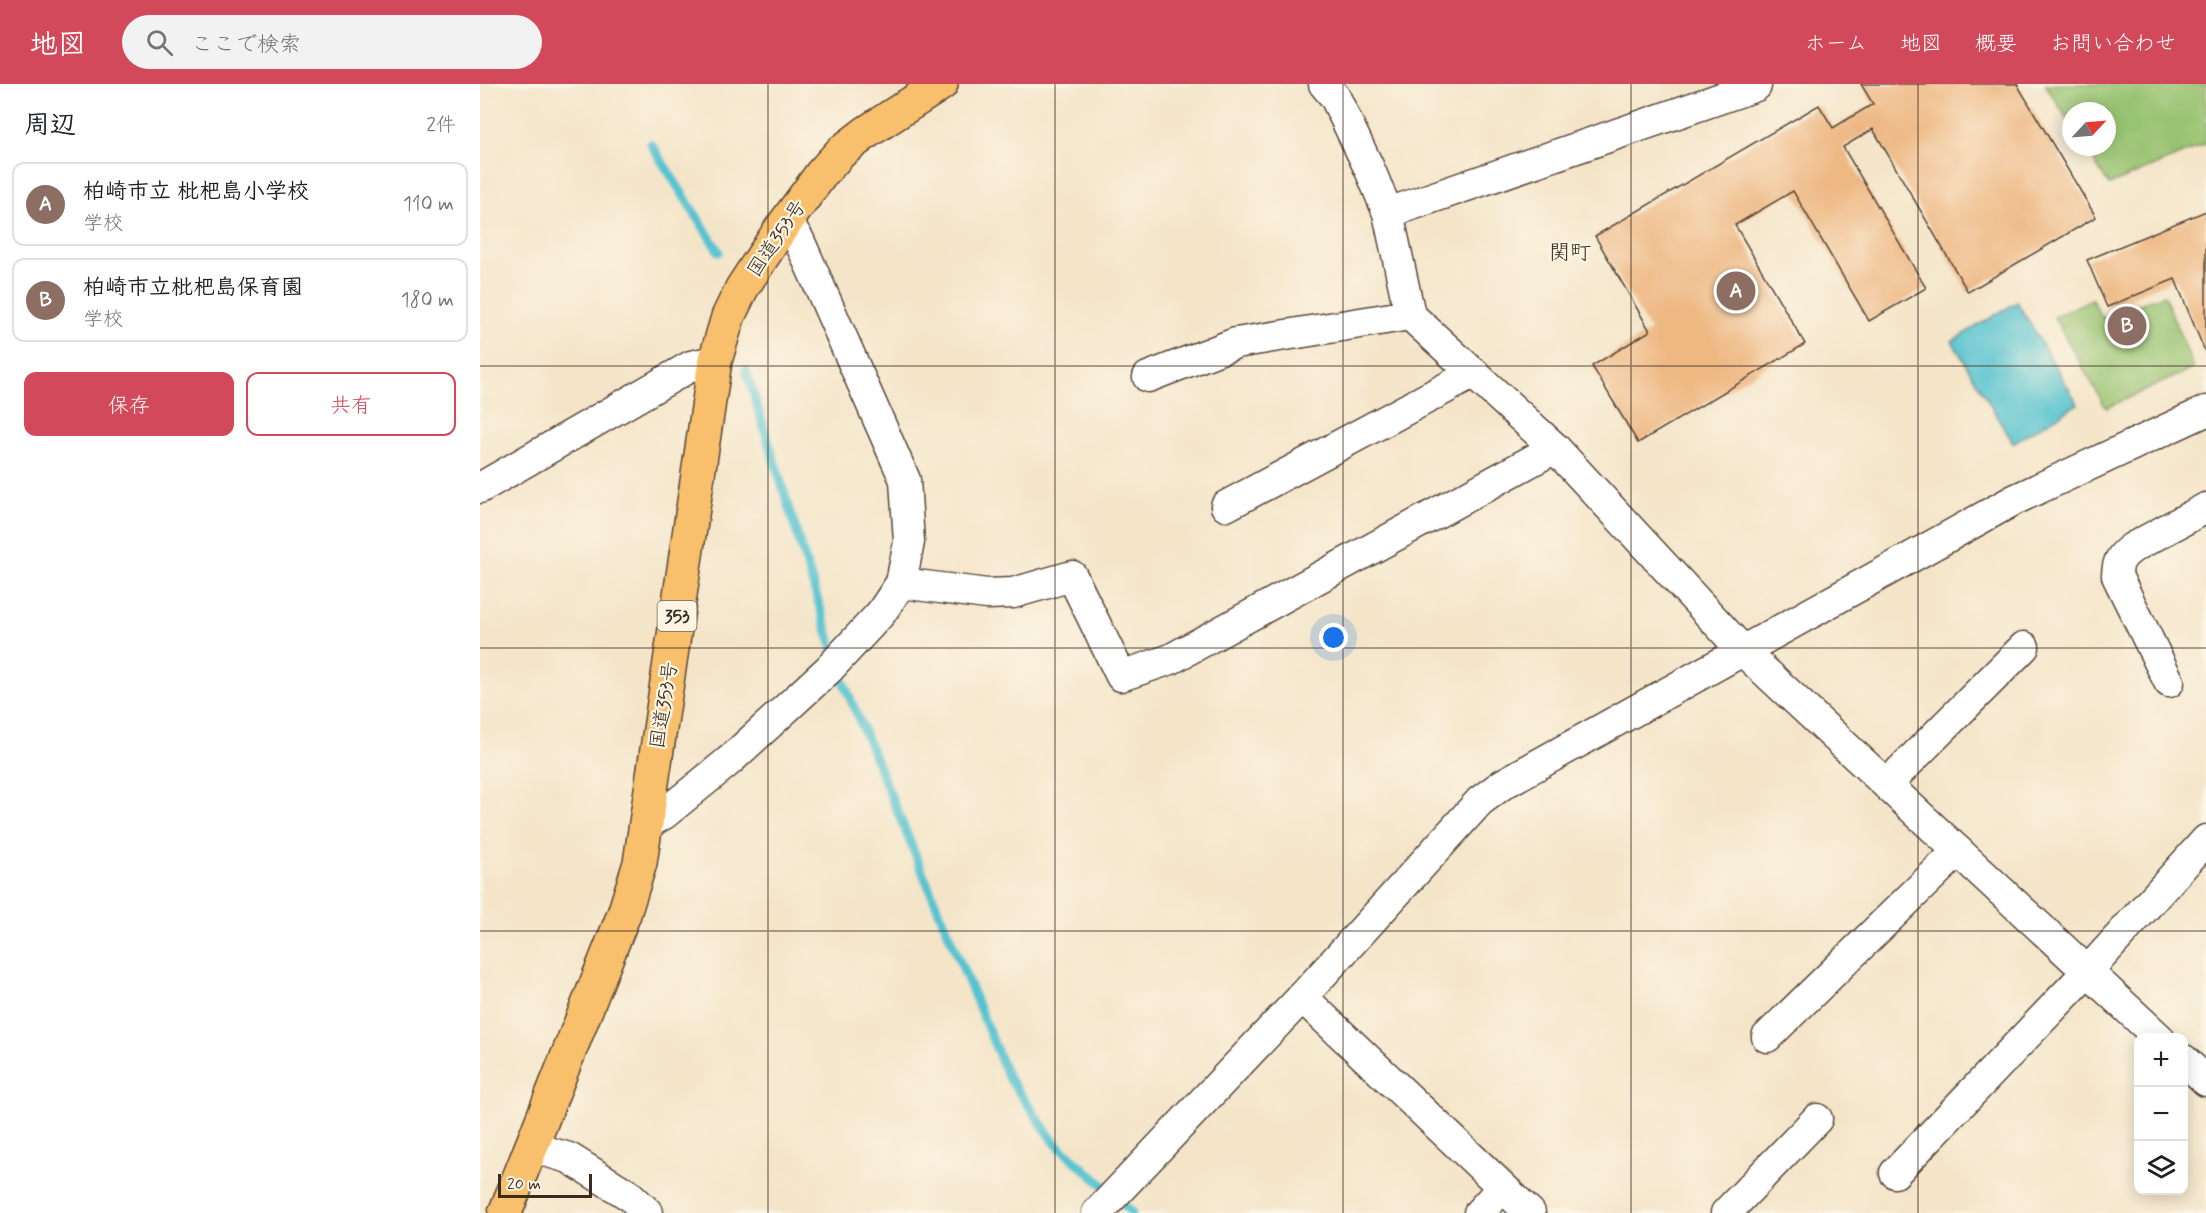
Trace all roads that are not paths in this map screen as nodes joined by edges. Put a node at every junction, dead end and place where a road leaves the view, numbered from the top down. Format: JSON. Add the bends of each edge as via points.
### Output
{"nodes":[{"id":1,"x":941,"y":84,"type":"edge"},
{"id":2,"x":1324,"y":84,"type":"edge"},
{"id":3,"x":1756,"y":86,"type":"dead end"},
{"id":4,"x":1388,"y":213,"type":"junction"},
{"id":5,"x":787,"y":220,"type":"junction"},
{"id":6,"x":1410,"y":315,"type":"junction"},
{"id":7,"x":716,"y":361,"type":"junction"},
{"id":8,"x":1474,"y":373,"type":"junction"},
{"id":9,"x":1148,"y":377,"type":"dead end"},
{"id":10,"x":2206,"y":411,"type":"edge"},
{"id":11,"x":1555,"y":448,"type":"junction"},
{"id":12,"x":480,"y":488,"type":"edge"},
{"id":13,"x":1226,"y":506,"type":"dead end"},
{"id":14,"x":2206,"y":508,"type":"edge"},
{"id":15,"x":901,"y":583,"type":"junction"},
{"id":16,"x":2024,"y":647,"type":"dead end"},
{"id":17,"x":1743,"y":651,"type":"junction"},
{"id":18,"x":2169,"y":682,"type":"dead end"},
{"id":19,"x":1887,"y":784,"type":"junction"},
{"id":20,"x":645,"y":825,"type":"junction"},
{"id":21,"x":2206,"y":840,"type":"edge"},
{"id":22,"x":1958,"y":850,"type":"junction"},
{"id":23,"x":2088,"y":971,"type":"junction"},
{"id":24,"x":1302,"y":997,"type":"junction"},
{"id":25,"x":2154,"y":1033,"type":"edge"},
{"id":26,"x":1767,"y":1038,"type":"dead end"},
{"id":27,"x":2188,"y":1064,"type":"edge"},
{"id":28,"x":2206,"y":1081,"type":"edge"},
{"id":29,"x":1817,"y":1119,"type":"dead end"},
{"id":30,"x":531,"y":1147,"type":"junction"},
{"id":31,"x":1895,"y":1173,"type":"dead end"},
{"id":32,"x":1502,"y":1188,"type":"junction"},
{"id":33,"x":504,"y":1213,"type":"edge"},
{"id":34,"x":648,"y":1213,"type":"edge"},
{"id":35,"x":1097,"y":1213,"type":"edge"},
{"id":36,"x":1479,"y":1213,"type":"edge"},
{"id":37,"x":1530,"y":1213,"type":"edge"},
{"id":38,"x":1726,"y":1213,"type":"edge"}],
"edges":[{"from":1,"to":5,"type":"highway","name":"国道353号","number":"353","via":[[841,152]]},
{"from":2,"to":4,"type":"street","via":[[1335,96]]},
{"from":3,"to":4,"type":"street"},
{"from":4,"to":6,"type":"street"},
{"from":5,"to":7,"type":"highway","name":"国道353号","number":"353","via":[[742,288],[728,317]]},
{"from":5,"to":15,"type":"street","via":[[906,480],[909,542]]},
{"from":6,"to":8,"type":"street"},
{"from":6,"to":9,"type":"street","via":[[1236,343]]},
{"from":7,"to":12,"type":"street","via":[[691,366]]},
{"from":7,"to":20,"type":"highway","name":"国道353号","number":"353"},
{"from":8,"to":11,"type":"street"},
{"from":8,"to":13,"type":"street"},
{"from":10,"to":17,"type":"street","via":[[2014,500]]},
{"from":11,"to":15,"type":"street","via":[[1171,659],[1121,676],[1072,576],[1013,592],[987,594]]},
{"from":11,"to":17,"type":"street"},
{"from":14,"to":18,"type":"street","via":[[2132,548],[2117,565],[2117,576]]},
{"from":15,"to":20,"type":"street","via":[[881,613],[838,660],[729,761]]},
{"from":16,"to":19,"type":"street"},
{"from":17,"to":19,"type":"street"},
{"from":17,"to":24,"type":"street","via":[[1503,784],[1480,801]]},
{"from":19,"to":22,"type":"street"},
{"from":20,"to":30,"type":"highway","name":"国道353号","number":"353","via":[[640,863],[627,905]]},
{"from":21,"to":23,"type":"street"},
{"from":22,"to":23,"type":"street"},
{"from":22,"to":26,"type":"street"},
{"from":23,"to":25,"type":"street"},
{"from":23,"to":31,"type":"street"},
{"from":24,"to":32,"type":"street"},
{"from":24,"to":35,"type":"street"},
{"from":27,"to":28,"type":"street"},
{"from":29,"to":38,"type":"street"},
{"from":30,"to":33,"type":"highway","name":"国道353号","number":"353"},
{"from":30,"to":34,"type":"street","via":[[569,1158],[630,1196]]},
{"from":32,"to":36,"type":"street"},
{"from":32,"to":37,"type":"street"}]}
